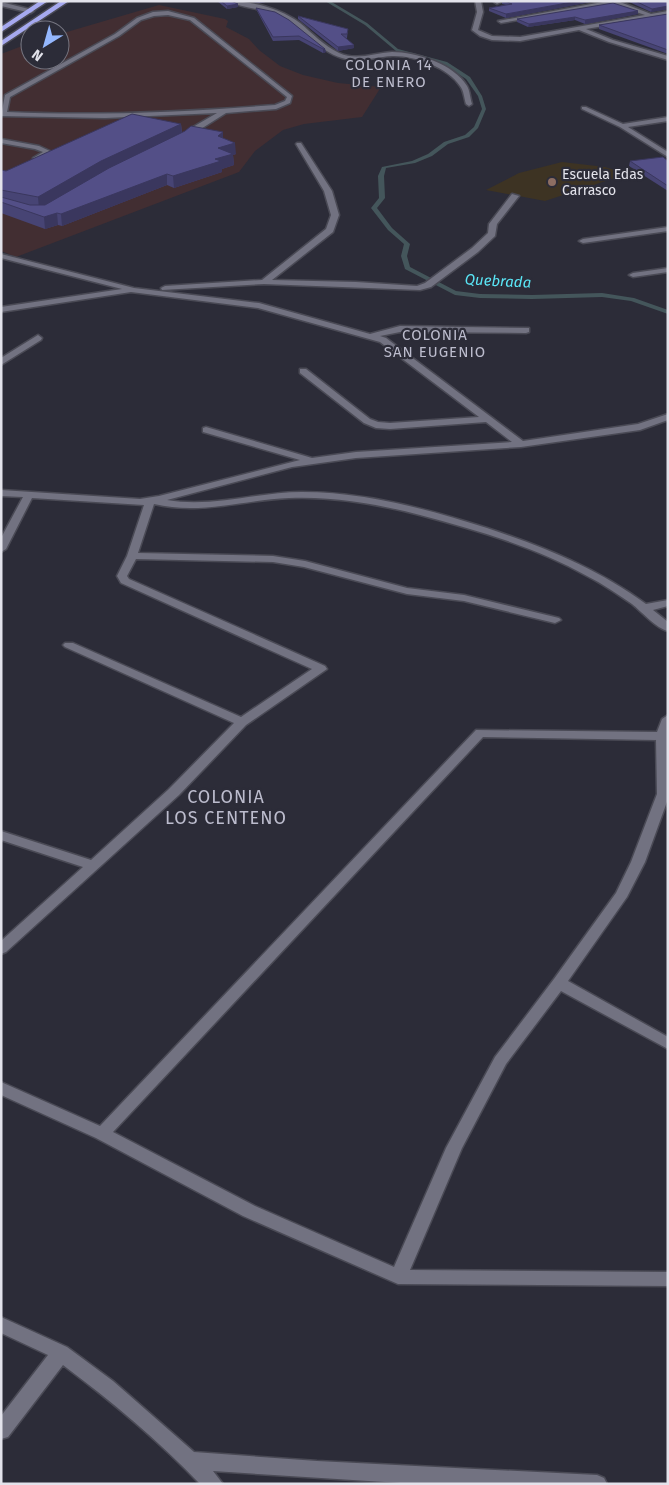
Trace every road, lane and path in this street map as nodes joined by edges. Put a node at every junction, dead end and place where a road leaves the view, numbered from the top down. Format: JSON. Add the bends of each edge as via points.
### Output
{"nodes":[{"id":1,"x":45,"y":1,"type":"edge"},
{"id":2,"x":66,"y":1,"type":"edge"},
{"id":3,"x":230,"y":1,"type":"edge"},
{"id":4,"x":478,"y":1,"type":"edge"},
{"id":5,"x":614,"y":2,"type":"edge"},
{"id":6,"x":1,"y":4,"type":"edge"},
{"id":7,"x":31,"y":11,"type":"junction"},
{"id":8,"x":668,"y":13,"type":"edge"},
{"id":9,"x":651,"y":16,"type":"junction"},
{"id":10,"x":501,"y":21,"type":"edge"},
{"id":11,"x":668,"y":21,"type":"edge"},
{"id":12,"x":580,"y":29,"type":"junction"},
{"id":13,"x":1,"y":30,"type":"edge"},
{"id":14,"x":1,"y":44,"type":"edge"},
{"id":15,"x":668,"y":58,"type":"edge"},
{"id":16,"x":469,"y":104,"type":"dead end"},
{"id":17,"x":584,"y":108,"type":"dead end"},
{"id":18,"x":227,"y":111,"type":"junction"},
{"id":19,"x":2,"y":114,"type":"edge"},
{"id":20,"x":668,"y":119,"type":"edge"},
{"id":21,"x":622,"y":126,"type":"junction"},
{"id":22,"x":1,"y":141,"type":"edge"},
{"id":23,"x":174,"y":143,"type":"edge"},
{"id":24,"x":299,"y":144,"type":"dead end"},
{"id":25,"x":664,"y":150,"type":"edge"},
{"id":26,"x":668,"y":155,"type":"edge"},
{"id":27,"x":26,"y":163,"type":"edge"},
{"id":28,"x":515,"y":196,"type":"dead end"},
{"id":29,"x":668,"y":229,"type":"edge"},
{"id":30,"x":583,"y":241,"type":"dead end"},
{"id":31,"x":1,"y":256,"type":"edge"},
{"id":32,"x":668,"y":270,"type":"edge"},
{"id":33,"x":633,"y":275,"type":"dead end"},
{"id":34,"x":264,"y":282,"type":"junction"},
{"id":35,"x":134,"y":290,"type":"junction"},
{"id":36,"x":1,"y":310,"type":"edge"},
{"id":37,"x":526,"y":330,"type":"dead end"},
{"id":38,"x":371,"y":336,"type":"junction"},
{"id":39,"x":38,"y":338,"type":"dead end"},
{"id":40,"x":1,"y":362,"type":"edge"},
{"id":41,"x":303,"y":371,"type":"dead end"},
{"id":42,"x":668,"y":417,"type":"edge"},
{"id":43,"x":488,"y":419,"type":"junction"},
{"id":44,"x":206,"y":430,"type":"dead end"},
{"id":45,"x":521,"y":444,"type":"junction"},
{"id":46,"x":313,"y":460,"type":"junction"},
{"id":47,"x":1,"y":493,"type":"edge"},
{"id":48,"x":29,"y":495,"type":"junction"},
{"id":49,"x":150,"y":501,"type":"junction"},
{"id":50,"x":1,"y":548,"type":"edge"},
{"id":51,"x":132,"y":556,"type":"junction"},
{"id":52,"x":668,"y":603,"type":"edge"},
{"id":53,"x":645,"y":608,"type":"junction"},
{"id":54,"x":555,"y":620,"type":"dead end"},
{"id":55,"x":668,"y":628,"type":"edge"},
{"id":56,"x":69,"y":645,"type":"dead end"},
{"id":57,"x":668,"y":719,"type":"edge"},
{"id":58,"x":242,"y":722,"type":"junction"},
{"id":59,"x":662,"y":736,"type":"junction"},
{"id":60,"x":1,"y":835,"type":"edge"},
{"id":61,"x":91,"y":865,"type":"junction"},
{"id":62,"x":1,"y":949,"type":"edge"},
{"id":63,"x":559,"y":983,"type":"junction"},
{"id":64,"x":668,"y":1044,"type":"edge"},
{"id":65,"x":1,"y":1088,"type":"edge"},
{"id":66,"x":102,"y":1134,"type":"junction"},
{"id":67,"x":398,"y":1277,"type":"junction"},
{"id":68,"x":668,"y":1279,"type":"edge"},
{"id":69,"x":1,"y":1324,"type":"edge"},
{"id":70,"x":61,"y":1353,"type":"junction"},
{"id":71,"x":1,"y":1431,"type":"edge"},
{"id":72,"x":190,"y":1460,"type":"junction"},
{"id":73,"x":213,"y":1484,"type":"edge"},
{"id":74,"x":598,"y":1484,"type":"edge"}],
"edges":[{"from":1,"to":7,"type":"highway"},
{"from":2,"to":14,"type":"highway"},
{"from":3,"to":16,"type":"street","via":[[287,17],[344,57],[401,54],[426,60],[446,70],[464,85]]},
{"from":4,"to":12,"type":"street","via":[[480,18],[475,30],[487,36],[520,39]]},
{"from":5,"to":9,"type":"street"},
{"from":5,"to":10,"type":"street"},
{"from":6,"to":7,"type":"street"},
{"from":7,"to":13,"type":"highway"},
{"from":8,"to":9,"type":"street"},
{"from":9,"to":11,"type":"street"},
{"from":9,"to":12,"type":"street"},
{"from":12,"to":15,"type":"street"},
{"from":17,"to":21,"type":"street"},
{"from":18,"to":19,"type":"street","via":[[129,116]]},
{"from":18,"to":19,"type":"street","via":[[276,106],[288,102],[290,97],[192,19],[168,13],[139,19],[118,35],[7,96]]},
{"from":18,"to":23,"type":"street"},
{"from":20,"to":21,"type":"street"},
{"from":21,"to":25,"type":"street"},
{"from":22,"to":27,"type":"street","via":[[49,152]]},
{"from":24,"to":34,"type":"street","via":[[328,191],[335,215],[330,230]]},
{"from":25,"to":26,"type":"street"},
{"from":28,"to":34,"type":"street","via":[[493,224],[492,234],[428,285],[417,288]]},
{"from":29,"to":30,"type":"street"},
{"from":31,"to":35,"type":"street"},
{"from":32,"to":33,"type":"street"},
{"from":34,"to":35,"type":"street"},
{"from":35,"to":36,"type":"street"},
{"from":35,"to":38,"type":"street","via":[[259,306]]},
{"from":37,"to":38,"type":"street","via":[[400,330]]},
{"from":38,"to":43,"type":"street","via":[[383,340]]},
{"from":39,"to":40,"type":"street"},
{"from":41,"to":43,"type":"street","via":[[376,425]]},
{"from":42,"to":45,"type":"street","via":[[640,427]]},
{"from":43,"to":45,"type":"street"},
{"from":44,"to":46,"type":"street"},
{"from":45,"to":46,"type":"street"},
{"from":46,"to":49,"type":"street","via":[[275,466]]},
{"from":47,"to":48,"type":"street"},
{"from":48,"to":49,"type":"street","via":[[129,503]]},
{"from":48,"to":50,"type":"street"},
{"from":49,"to":51,"type":"street"},
{"from":49,"to":53,"type":"street","via":[[202,506],[278,496],[324,496],[412,510],[459,522],[555,556]]},
{"from":51,"to":54,"type":"street","via":[[274,559],[407,591],[464,598]]},
{"from":51,"to":58,"type":"street","via":[[122,576],[125,581],[322,669]]},
{"from":52,"to":53,"type":"street"},
{"from":53,"to":55,"type":"street"},
{"from":56,"to":58,"type":"street"},
{"from":57,"to":59,"type":"street"},
{"from":58,"to":61,"type":"street","via":[[174,792]]},
{"from":59,"to":63,"type":"street","via":[[663,794],[638,862],[622,894]]},
{"from":59,"to":66,"type":"street","via":[[480,734]]},
{"from":60,"to":61,"type":"street"},
{"from":61,"to":62,"type":"street"},
{"from":63,"to":64,"type":"street"},
{"from":63,"to":67,"type":"street","via":[[500,1060],[454,1148]]},
{"from":65,"to":66,"type":"street"},
{"from":66,"to":67,"type":"street","via":[[249,1211]]},
{"from":67,"to":68,"type":"street"},
{"from":69,"to":70,"type":"street"},
{"from":70,"to":71,"type":"street"},
{"from":70,"to":72,"type":"street","via":[[106,1387]]},
{"from":72,"to":73,"type":"street"},
{"from":72,"to":74,"type":"street","via":[[317,1470]]}]}
